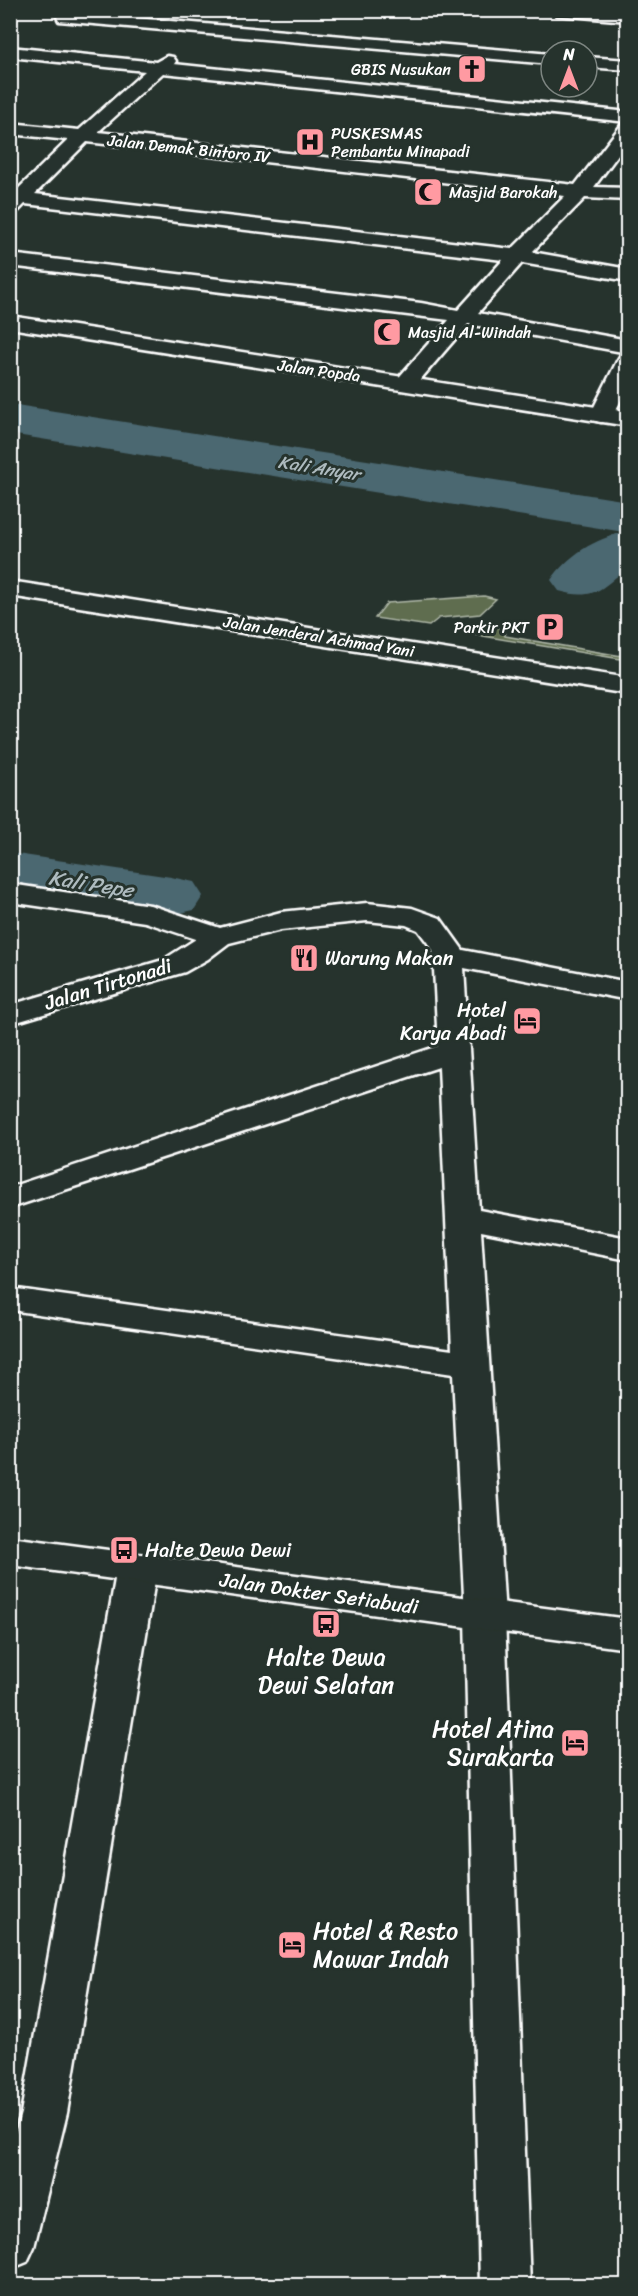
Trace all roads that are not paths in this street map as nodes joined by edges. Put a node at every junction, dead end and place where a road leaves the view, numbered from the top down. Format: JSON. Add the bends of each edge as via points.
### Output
{"nodes":[{"id":1,"x":229,"y":10,"type":"edge"},
{"id":2,"x":557,"y":10,"type":"edge"},
{"id":3,"x":627,"y":16,"type":"edge"},
{"id":4,"x":65,"y":17,"type":"dead end"},
{"id":5,"x":207,"y":30,"type":"junction"},
{"id":6,"x":10,"y":52,"type":"edge"},
{"id":7,"x":539,"y":58,"type":"edge"},
{"id":8,"x":599,"y":63,"type":"edge"},
{"id":9,"x":627,"y":65,"type":"edge"},
{"id":10,"x":157,"y":69,"type":"junction"},
{"id":11,"x":627,"y":117,"type":"edge"},
{"id":12,"x":10,"y":128,"type":"edge"},
{"id":13,"x":627,"y":128,"type":"edge"},
{"id":14,"x":83,"y":136,"type":"junction"},
{"id":15,"x":587,"y":192,"type":"junction"},
{"id":16,"x":627,"y":194,"type":"edge"},
{"id":17,"x":14,"y":201,"type":"edge"},
{"id":18,"x":627,"y":209,"type":"edge"},
{"id":19,"x":518,"y":255,"type":"junction"},
{"id":20,"x":10,"y":260,"type":"edge"},
{"id":21,"x":627,"y":275,"type":"edge"},
{"id":22,"x":462,"y":317,"type":"junction"},
{"id":23,"x":10,"y":322,"type":"edge"},
{"id":24,"x":627,"y":347,"type":"edge"},
{"id":25,"x":627,"y":362,"type":"edge"},
{"id":26,"x":405,"y":383,"type":"junction"},
{"id":27,"x":601,"y":415,"type":"junction"},
{"id":28,"x":627,"y":419,"type":"edge"},
{"id":29,"x":10,"y":571,"type":"edge"},
{"id":30,"x":10,"y":588,"type":"edge"},
{"id":31,"x":138,"y":599,"type":"junction"},
{"id":32,"x":429,"y":644,"type":"junction"},
{"id":33,"x":627,"y":666,"type":"edge"},
{"id":34,"x":627,"y":686,"type":"edge"},
{"id":35,"x":10,"y":892,"type":"edge"},
{"id":36,"x":218,"y":937,"type":"junction"},
{"id":37,"x":449,"y":956,"type":"junction"},
{"id":38,"x":627,"y":991,"type":"edge"},
{"id":39,"x":10,"y":1015,"type":"edge"},
{"id":40,"x":454,"y":1052,"type":"junction"},
{"id":41,"x":10,"y":1198,"type":"edge"},
{"id":42,"x":463,"y":1217,"type":"junction"},
{"id":43,"x":627,"y":1249,"type":"edge"},
{"id":44,"x":10,"y":1299,"type":"edge"},
{"id":45,"x":472,"y":1365,"type":"junction"},
{"id":46,"x":10,"y":1551,"type":"edge"},
{"id":47,"x":137,"y":1568,"type":"junction"},
{"id":48,"x":486,"y":1616,"type":"junction"},
{"id":49,"x":627,"y":1634,"type":"edge"},
{"id":50,"x":10,"y":2247,"type":"edge"},
{"id":51,"x":505,"y":2286,"type":"edge"}],
"edges":[{"from":1,"to":5,"type":"street"},
{"from":2,"to":3,"type":"street"},
{"from":4,"to":5,"type":"street"},
{"from":5,"to":7,"type":"street"},
{"from":5,"to":10,"type":"street"},
{"from":6,"to":10,"type":"street"},
{"from":8,"to":9,"type":"street"},
{"from":10,"to":11,"type":"street"},
{"from":10,"to":14,"type":"street"},
{"from":12,"to":14,"type":"street","name":"Jalan Demak Bintoro IV"},
{"from":13,"to":15,"type":"street"},
{"from":14,"to":15,"type":"street","name":"Jalan Demak Bintoro IV"},
{"from":14,"to":17,"type":"street"},
{"from":15,"to":16,"type":"street","name":"Jalan Demak Bintoro IV"},
{"from":15,"to":18,"type":"street"},
{"from":15,"to":19,"type":"street"},
{"from":17,"to":19,"type":"street","via":[[126,203]]},
{"from":19,"to":21,"type":"street"},
{"from":19,"to":22,"type":"street"},
{"from":20,"to":22,"type":"street","via":[[362,301]]},
{"from":22,"to":24,"type":"street"},
{"from":22,"to":26,"type":"street"},
{"from":23,"to":26,"type":"street","name":"Jalan Popda"},
{"from":25,"to":27,"type":"street"},
{"from":26,"to":27,"type":"street","name":"Jalan Popda"},
{"from":27,"to":28,"type":"street","name":"Jalan Popda"},
{"from":29,"to":31,"type":"street","name":"Jalan Jenderal Achmad Yani"},
{"from":30,"to":31,"type":"street","name":"Jalan Jenderal Achmad Yani"},
{"from":31,"to":32,"type":"street","name":"Jalan Jenderal Achmad Yani"},
{"from":32,"to":33,"type":"street","name":"Jalan Jenderal Achmad Yani"},
{"from":32,"to":34,"type":"street","name":"Jalan Jenderal Achmad Yani"},
{"from":35,"to":36,"type":"street","via":[[150,914]]},
{"from":36,"to":37,"type":"street","name":"Jalan Tirtonadi","via":[[281,921],[367,912],[412,917],[429,924]]},
{"from":36,"to":39,"type":"street","name":"Jalan Tirtonadi","via":[[174,966]]},
{"from":37,"to":38,"type":"street"},
{"from":37,"to":40,"type":"street"},
{"from":40,"to":41,"type":"street"},
{"from":40,"to":42,"type":"street"},
{"from":42,"to":43,"type":"street"},
{"from":42,"to":45,"type":"street"},
{"from":44,"to":45,"type":"street"},
{"from":45,"to":48,"type":"street"},
{"from":46,"to":47,"type":"street","name":"Jalan Dokter Setiabudi"},
{"from":47,"to":48,"type":"street","name":"Jalan Dokter Setiabudi"},
{"from":47,"to":50,"type":"street","via":[[44,2113]]},
{"from":48,"to":49,"type":"street","name":"Jalan Dokter Setiabudi"},
{"from":48,"to":51,"type":"street"}]}
